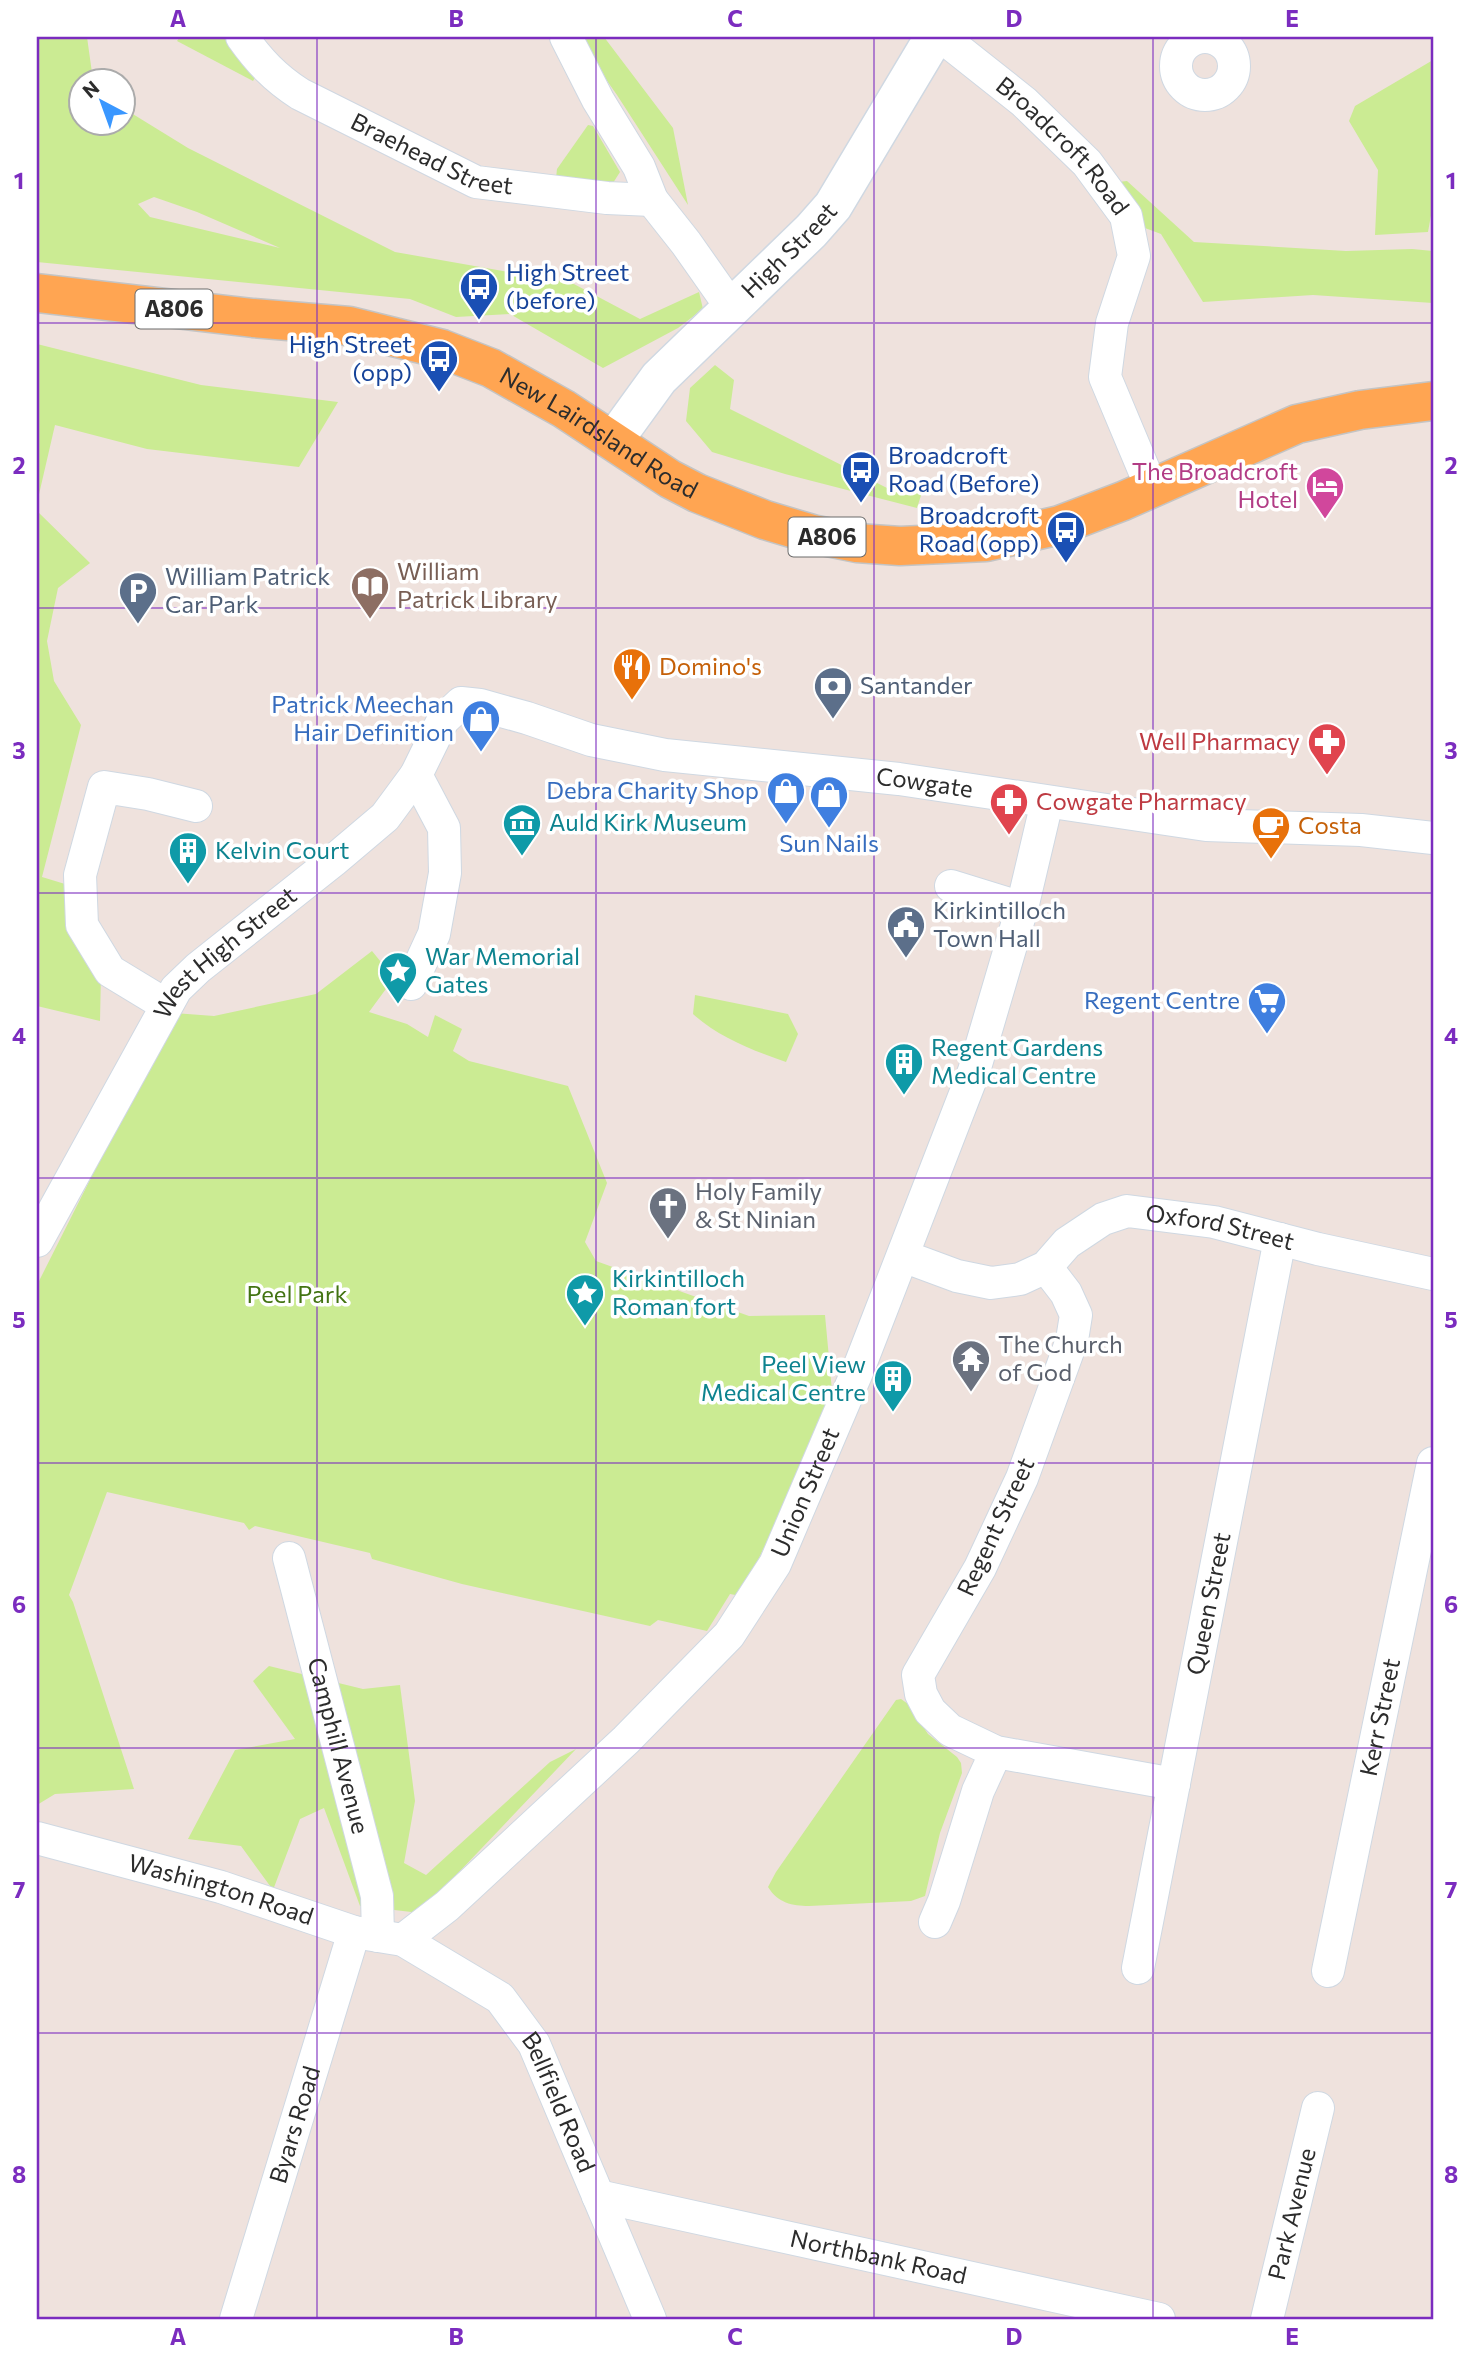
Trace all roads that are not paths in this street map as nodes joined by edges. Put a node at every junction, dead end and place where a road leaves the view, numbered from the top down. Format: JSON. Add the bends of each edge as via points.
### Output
{"nodes":[{"id":1,"x":242,"y":37,"type":"edge"},
{"id":2,"x":566,"y":37,"type":"edge"},
{"id":3,"x":934,"y":37,"type":"edge"},
{"id":4,"x":942,"y":37,"type":"edge"},
{"id":5,"x":652,"y":200,"type":"junction"},
{"id":6,"x":37,"y":293,"type":"edge"},
{"id":7,"x":731,"y":307,"type":"junction"},
{"id":8,"x":1433,"y":401,"type":"edge"},
{"id":9,"x":614,"y":440,"type":"junction"},
{"id":10,"x":1152,"y":489,"type":"junction"},
{"id":11,"x":461,"y":703,"type":"joint"},
{"id":12,"x":416,"y":775,"type":"junction"},
{"id":13,"x":1047,"y":802,"type":"junction"},
{"id":14,"x":196,"y":806,"type":"dead end"},
{"id":15,"x":1433,"y":838,"type":"edge"},
{"id":16,"x":951,"y":886,"type":"dead end"},
{"id":17,"x":1022,"y":908,"type":"junction"},
{"id":18,"x":411,"y":984,"type":"dead end"},
{"id":19,"x":166,"y":1005,"type":"junction"},
{"id":20,"x":1280,"y":1239,"type":"junction"},
{"id":21,"x":37,"y":1241,"type":"edge"},
{"id":22,"x":902,"y":1256,"type":"junction"},
{"id":23,"x":1046,"y":1267,"type":"junction"},
{"id":24,"x":1433,"y":1274,"type":"edge"},
{"id":25,"x":1433,"y":1463,"type":"edge"},
{"id":26,"x":289,"y":1558,"type":"dead end"},
{"id":27,"x":996,"y":1752,"type":"junction"},
{"id":28,"x":1174,"y":1784,"type":"junction"},
{"id":29,"x":37,"y":1838,"type":"edge"},
{"id":30,"x":935,"y":1922,"type":"dead end"},
{"id":31,"x":378,"y":1936,"type":"junction"},
{"id":32,"x":1138,"y":1968,"type":"dead end"},
{"id":33,"x":1328,"y":1971,"type":"dead end"},
{"id":34,"x":1318,"y":2108,"type":"dead end"},
{"id":35,"x":598,"y":2196,"type":"junction"},
{"id":36,"x":236,"y":2319,"type":"edge"},
{"id":37,"x":650,"y":2319,"type":"edge"},
{"id":38,"x":1159,"y":2319,"type":"edge"},
{"id":39,"x":1267,"y":2319,"type":"edge"}],
"edges":[{"from":1,"to":5,"type":"street","name":"Braehead Street","via":[[278,80],[300,94],[476,183]]},
{"from":2,"to":5,"type":"street","via":[[604,112],[639,167]]},
{"from":3,"to":7,"type":"street","name":"High Street","via":[[833,206]]},
{"from":4,"to":10,"type":"street","name":"Broadcroft Road","via":[[1024,102],[1087,163],[1126,216],[1134,256],[1112,323],[1105,377]]},
{"from":5,"to":7,"type":"street"},
{"from":6,"to":9,"type":"main road","name":"New Lairdsland Road","number":"A806","via":[[349,326],[410,339],[491,368]]},
{"from":7,"to":9,"type":"street","name":"High Street","via":[[659,378]]},
{"from":8,"to":10,"type":"main road","number":"A806","via":[[1297,424]]},
{"from":9,"to":10,"type":"main road","name":"New Lairdsland Road","number":"A806","via":[[670,479],[708,497],[765,520],[857,543],[986,542],[1060,525]]},
{"from":11,"to":12,"type":"street","name":"West High Street","via":[[443,720]]},
{"from":11,"to":13,"type":"street","name":"Cowgate","via":[[527,718],[591,740],[665,755],[899,779]]},
{"from":12,"to":18,"type":"street","via":[[444,828],[445,873],[434,934]]},
{"from":12,"to":19,"type":"street","name":"West High Street","via":[[385,817],[198,968]]},
{"from":13,"to":15,"type":"street","name":"Cowgate","via":[[1206,825],[1361,830]]},
{"from":13,"to":17,"type":"street","name":"Union Street"},
{"from":14,"to":19,"type":"street","via":[[104,787],[80,875],[82,925],[110,971]]},
{"from":16,"to":17,"type":"street"},
{"from":17,"to":22,"type":"street","name":"Union Street","via":[[974,1071]]},
{"from":19,"to":21,"type":"street","name":"West High Street"},
{"from":20,"to":23,"type":"street","name":"Oxford Street","via":[[1214,1222],[1127,1211],[1103,1219],[1067,1243]]},
{"from":20,"to":24,"type":"street","name":"Oxford Street"},
{"from":20,"to":28,"type":"street","name":"Queen Street"},
{"from":22,"to":23,"type":"street","name":"Oxford Street","via":[[991,1283],[1020,1279]]},
{"from":22,"to":31,"type":"street","name":"Union Street","via":[[775,1564],[729,1635],[626,1740],[447,1906]]},
{"from":23,"to":27,"type":"street","name":"Regent Street","via":[[1076,1315],[1072,1340],[1022,1478],[980,1568],[918,1675],[930,1711],[950,1730]]},
{"from":25,"to":33,"type":"street","name":"Kerr Street"},
{"from":26,"to":31,"type":"street","name":"Camphill Avenue","via":[[377,1896]]},
{"from":27,"to":28,"type":"street","name":"Regent Street"},
{"from":27,"to":30,"type":"street","via":[[978,1791]]},
{"from":28,"to":32,"type":"street","name":"Queen Street"},
{"from":29,"to":31,"type":"street","name":"Washington Road","via":[[221,1887]]},
{"from":31,"to":35,"type":"street","name":"Bellfield Road","via":[[500,1998],[534,2045]]},
{"from":31,"to":36,"type":"street","name":"Byars Road"},
{"from":34,"to":39,"type":"street","name":"Park Avenue"},
{"from":35,"to":37,"type":"street","name":"Bellfield Road"},
{"from":35,"to":38,"type":"street","name":"Northbank Road"}]}
